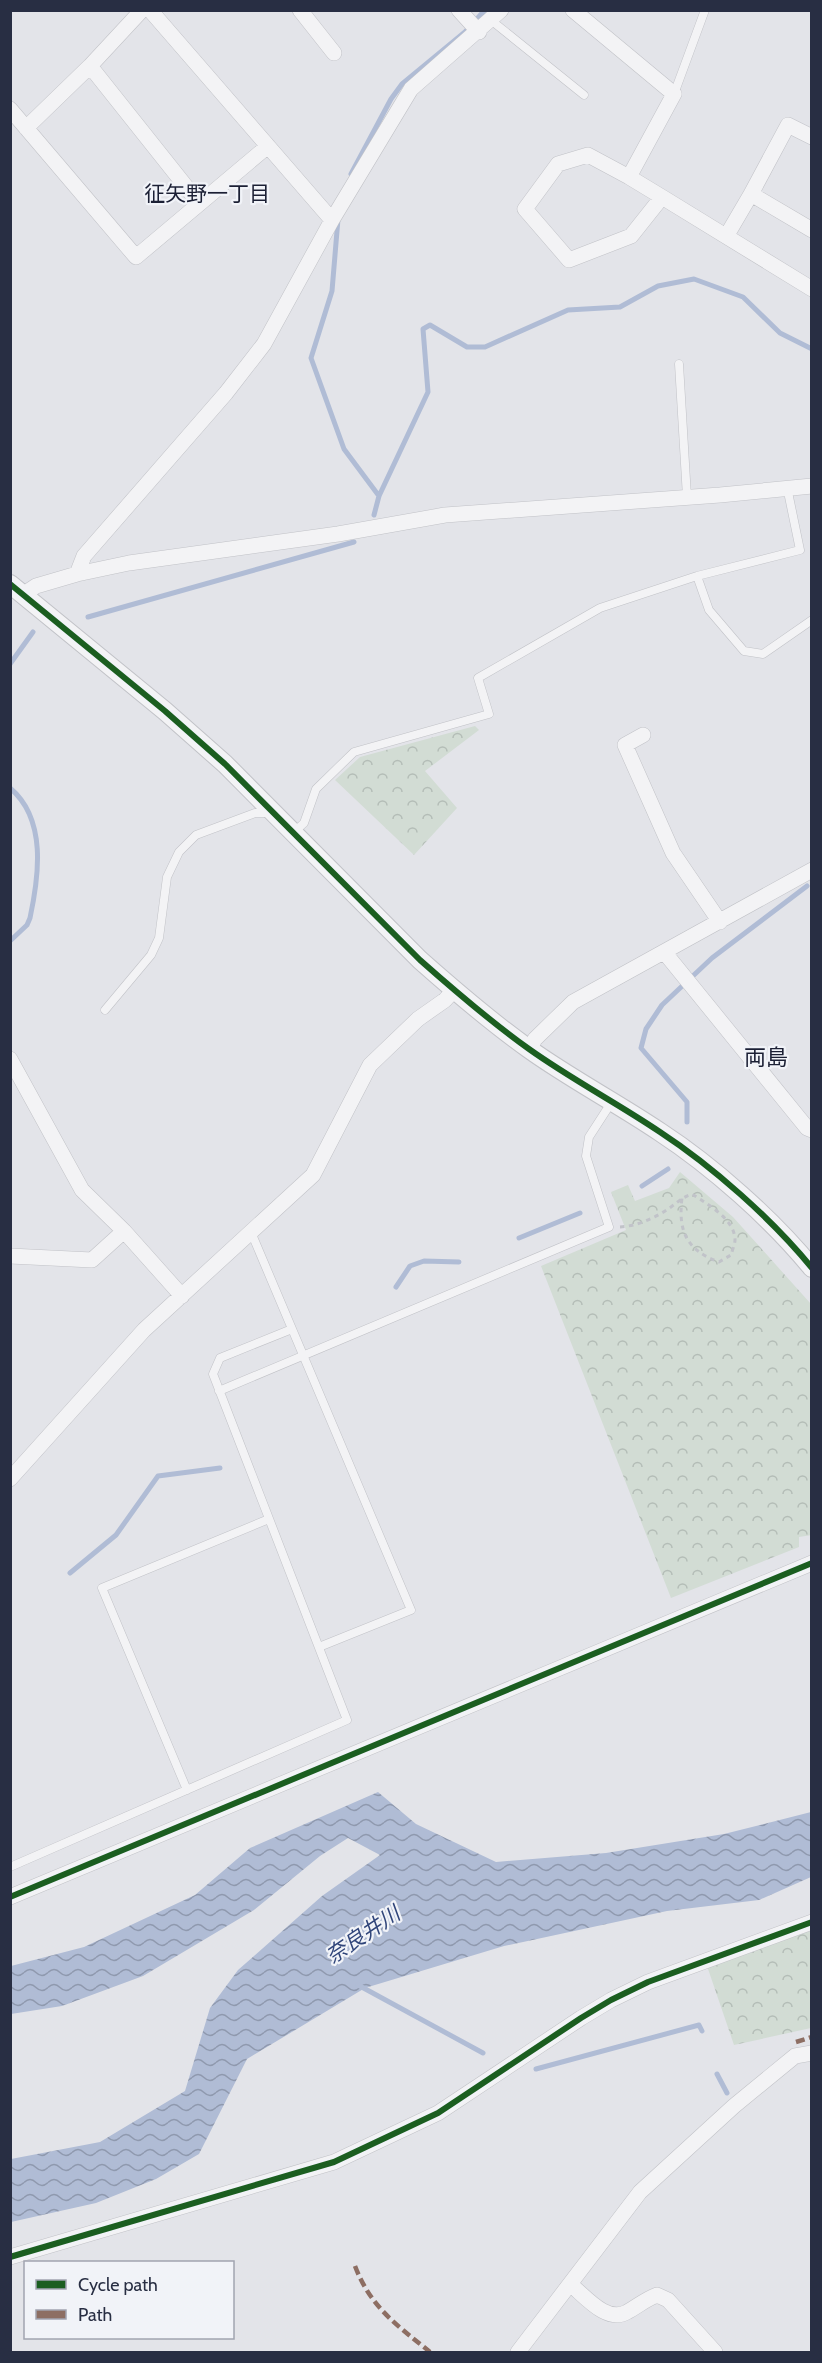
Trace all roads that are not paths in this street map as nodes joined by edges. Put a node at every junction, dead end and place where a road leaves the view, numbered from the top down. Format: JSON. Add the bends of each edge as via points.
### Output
{"nodes":[{"id":1,"x":142,"y":10,"type":"edge"},
{"id":2,"x":150,"y":10,"type":"edge"},
{"id":3,"x":300,"y":10,"type":"edge"},
{"id":4,"x":459,"y":10,"type":"edge"},
{"id":5,"x":573,"y":10,"type":"edge"},
{"id":6,"x":705,"y":10,"type":"edge"},
{"id":7,"x":497,"y":16,"type":"edge"},
{"id":8,"x":479,"y":32,"type":"junction"},
{"id":9,"x":334,"y":53,"type":"dead end"},
{"id":10,"x":90,"y":66,"type":"junction"},
{"id":11,"x":674,"y":94,"type":"junction"},
{"id":12,"x":584,"y":95,"type":"dead end"},
{"id":13,"x":10,"y":109,"type":"edge"},
{"id":14,"x":26,"y":128,"type":"junction"},
{"id":15,"x":812,"y":137,"type":"edge"},
{"id":16,"x":268,"y":146,"type":"junction"},
{"id":17,"x":628,"y":177,"type":"junction"},
{"id":18,"x":751,"y":194,"type":"junction"},
{"id":19,"x":662,"y":197,"type":"junction"},
{"id":20,"x":199,"y":203,"type":"junction"},
{"id":21,"x":332,"y":220,"type":"junction"},
{"id":22,"x":812,"y":230,"type":"edge"},
{"id":23,"x":727,"y":235,"type":"junction"},
{"id":24,"x":812,"y":289,"type":"edge"},
{"id":25,"x":679,"y":364,"type":"dead end"},
{"id":26,"x":812,"y":486,"type":"edge"},
{"id":27,"x":787,"y":487,"type":"junction"},
{"id":28,"x":687,"y":497,"type":"junction"},
{"id":29,"x":77,"y":574,"type":"junction"},
{"id":30,"x":697,"y":576,"type":"junction"},
{"id":31,"x":17,"y":589,"type":"edge"},
{"id":32,"x":812,"y":620,"type":"edge"},
{"id":33,"x":644,"y":735,"type":"dead end"},
{"id":34,"x":273,"y":813,"type":"junction"},
{"id":35,"x":293,"y":833,"type":"junction"},
{"id":36,"x":812,"y":870,"type":"edge"},
{"id":37,"x":720,"y":922,"type":"junction"},
{"id":38,"x":665,"y":953,"type":"junction"},
{"id":39,"x":454,"y":990,"type":"junction"},
{"id":40,"x":105,"y":1010,"type":"dead end"},
{"id":41,"x":529,"y":1050,"type":"junction"},
{"id":42,"x":10,"y":1059,"type":"edge"},
{"id":43,"x":612,"y":1102,"type":"junction"},
{"id":44,"x":812,"y":1130,"type":"edge"},
{"id":45,"x":124,"y":1231,"type":"junction"},
{"id":46,"x":251,"y":1232,"type":"junction"},
{"id":47,"x":10,"y":1256,"type":"edge"},
{"id":48,"x":812,"y":1268,"type":"edge"},
{"id":49,"x":182,"y":1296,"type":"junction"},
{"id":50,"x":292,"y":1329,"type":"junction"},
{"id":51,"x":304,"y":1355,"type":"junction"},
{"id":52,"x":219,"y":1391,"type":"junction"},
{"id":53,"x":10,"y":1479,"type":"edge"},
{"id":54,"x":269,"y":1519,"type":"junction"},
{"id":55,"x":812,"y":1563,"type":"edge"},
{"id":56,"x":319,"y":1647,"type":"junction"},
{"id":57,"x":188,"y":1790,"type":"junction"},
{"id":58,"x":10,"y":1867,"type":"edge"},
{"id":59,"x":10,"y":1897,"type":"edge"},
{"id":60,"x":812,"y":1922,"type":"edge"},
{"id":61,"x":812,"y":2053,"type":"edge"},
{"id":62,"x":10,"y":2257,"type":"edge"},
{"id":63,"x":570,"y":2284,"type":"junction"},
{"id":64,"x":518,"y":2352,"type":"edge"},
{"id":65,"x":715,"y":2352,"type":"edge"}],
"edges":[{"from":1,"to":10,"type":"street"},
{"from":2,"to":16,"type":"street"},
{"from":3,"to":9,"type":"street"},
{"from":4,"to":8,"type":"street"},
{"from":5,"to":11,"type":"street"},
{"from":6,"to":11,"type":"lane"},
{"from":7,"to":8,"type":"street"},
{"from":7,"to":12,"type":"lane"},
{"from":8,"to":21,"type":"street","via":[[411,89]]},
{"from":10,"to":14,"type":"street"},
{"from":10,"to":20,"type":"street"},
{"from":11,"to":17,"type":"street"},
{"from":13,"to":14,"type":"street"},
{"from":14,"to":20,"type":"street","via":[[136,257]]},
{"from":15,"to":18,"type":"street","via":[[788,124]]},
{"from":16,"to":20,"type":"street"},
{"from":16,"to":21,"type":"street"},
{"from":17,"to":19,"type":"street"},
{"from":17,"to":19,"type":"street","via":[[588,154],[558,164],[525,209],[569,260],[631,236]]},
{"from":18,"to":22,"type":"street"},
{"from":18,"to":23,"type":"street"},
{"from":19,"to":23,"type":"street"},
{"from":21,"to":29,"type":"street","via":[[264,344],[84,556]]},
{"from":23,"to":24,"type":"street"},
{"from":25,"to":28,"type":"lane"},
{"from":26,"to":27,"type":"street"},
{"from":27,"to":28,"type":"street"},
{"from":27,"to":30,"type":"lane","via":[[800,550]]},
{"from":28,"to":29,"type":"street","via":[[445,515]]},
{"from":29,"to":31,"type":"street"},
{"from":30,"to":32,"type":"lane","via":[[709,610],[744,651],[763,654]]},
{"from":30,"to":35,"type":"lane","via":[[600,608],[478,678],[489,714],[354,752],[316,789],[304,823]]},
{"from":31,"to":34,"type":"street","via":[[165,711]]},
{"from":33,"to":37,"type":"street","via":[[625,745],[673,853]]},
{"from":34,"to":35,"type":"street"},
{"from":34,"to":40,"type":"lane","via":[[255,813],[196,835],[179,852],[167,877],[159,938],[151,955]]},
{"from":35,"to":39,"type":"street"},
{"from":36,"to":37,"type":"street"},
{"from":37,"to":38,"type":"street"},
{"from":38,"to":41,"type":"street","via":[[573,1002],[535,1039]]},
{"from":38,"to":44,"type":"street"},
{"from":39,"to":41,"type":"street"},
{"from":39,"to":46,"type":"street","via":[[418,1018],[370,1065],[313,1175]]},
{"from":41,"to":43,"type":"street"},
{"from":42,"to":45,"type":"street","via":[[82,1191]]},
{"from":43,"to":48,"type":"street","via":[[701,1162],[740,1195]]},
{"from":43,"to":51,"type":"lane","via":[[589,1137],[586,1156],[609,1227]]},
{"from":45,"to":47,"type":"street","via":[[92,1260]]},
{"from":45,"to":49,"type":"street"},
{"from":46,"to":49,"type":"street"},
{"from":46,"to":50,"type":"lane"},
{"from":49,"to":53,"type":"street","via":[[144,1330]]},
{"from":50,"to":51,"type":"lane"},
{"from":50,"to":52,"type":"lane","via":[[220,1358],[213,1374]]},
{"from":51,"to":52,"type":"lane"},
{"from":51,"to":56,"type":"lane","via":[[411,1610]]},
{"from":52,"to":54,"type":"lane"},
{"from":54,"to":56,"type":"lane"},
{"from":54,"to":57,"type":"lane","via":[[102,1588]]},
{"from":55,"to":59,"type":"street"},
{"from":56,"to":57,"type":"lane","via":[[347,1720]]},
{"from":57,"to":58,"type":"lane"},
{"from":60,"to":62,"type":"street","via":[[648,1982],[611,2000],[438,2113],[334,2162]]},
{"from":61,"to":63,"type":"street","via":[[795,2056],[640,2192]]},
{"from":63,"to":64,"type":"street"},
{"from":63,"to":65,"type":"street","via":[[607,2314],[617,2316],[657,2295],[668,2300]]}]}
